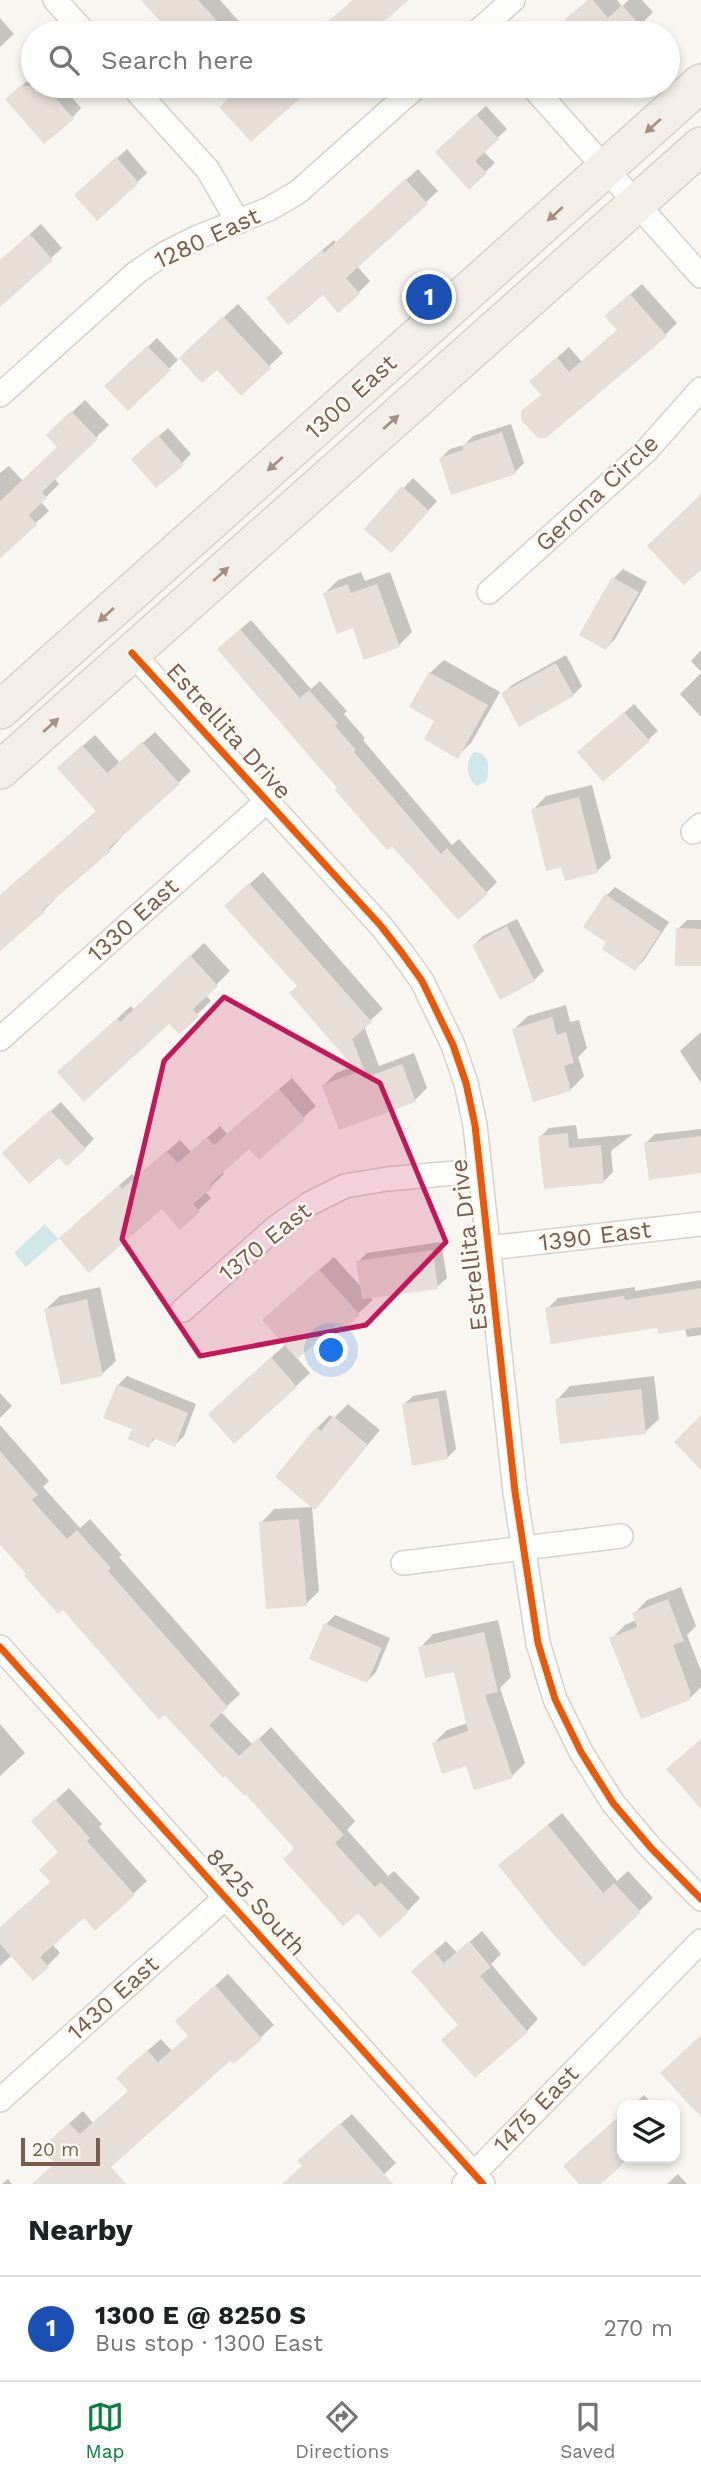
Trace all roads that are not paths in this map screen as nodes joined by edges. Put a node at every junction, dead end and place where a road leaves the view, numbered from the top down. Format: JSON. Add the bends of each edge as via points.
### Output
{"nodes":[{"id":1,"x":55,"y":0,"type":"edge"},
{"id":2,"x":513,"y":0,"type":"edge"},
{"id":3,"x":74,"y":21,"type":"edge"},
{"id":4,"x":491,"y":21,"type":"edge"},
{"id":5,"x":701,"y":83,"type":"edge"},
{"id":6,"x":143,"y":98,"type":"edge"},
{"id":7,"x":404,"y":98,"type":"edge"},
{"id":8,"x":543,"y":98,"type":"edge"},
{"id":9,"x":701,"y":146,"type":"edge"},
{"id":10,"x":606,"y":169,"type":"junction"},
{"id":11,"x":636,"y":204,"type":"junction"},
{"id":12,"x":238,"y":222,"type":"junction"},
{"id":13,"x":701,"y":276,"type":"edge"},
{"id":14,"x":701,"y":388,"type":"edge"},
{"id":15,"x":0,"y":395,"type":"edge"},
{"id":16,"x":489,"y":592,"type":"dead end"},
{"id":17,"x":132,"y":653,"type":"junction"},
{"id":18,"x":0,"y":710,"type":"edge"},
{"id":19,"x":0,"y":770,"type":"edge"},
{"id":20,"x":267,"y":801,"type":"junction"},
{"id":21,"x":0,"y":1039,"type":"edge"},
{"id":22,"x":478,"y":1171,"type":"junction"},
{"id":23,"x":701,"y":1223,"type":"edge"},
{"id":24,"x":489,"y":1248,"type":"junction"},
{"id":25,"x":183,"y":1310,"type":"dead end"},
{"id":26,"x":621,"y":1536,"type":"dead end"},
{"id":27,"x":522,"y":1548,"type":"junction"},
{"id":28,"x":402,"y":1563,"type":"dead end"},
{"id":29,"x":0,"y":1647,"type":"edge"},
{"id":30,"x":226,"y":1897,"type":"junction"},
{"id":31,"x":701,"y":1899,"type":"edge"},
{"id":32,"x":701,"y":1941,"type":"edge"},
{"id":33,"x":0,"y":2100,"type":"edge"},
{"id":34,"x":474,"y":2181,"type":"edge"}],
"edges":[{"from":1,"to":3,"type":"street"},
{"from":2,"to":4,"type":"street"},
{"from":5,"to":10,"type":"main road","name":"1300 East","one_way":true},
{"from":6,"to":12,"type":"street","via":[[208,170]]},
{"from":7,"to":12,"type":"street","name":"1280 East","via":[[298,192]]},
{"from":8,"to":10,"type":"street"},
{"from":9,"to":11,"type":"main road","name":"1300 East"},
{"from":10,"to":11,"type":"street"},
{"from":10,"to":18,"type":"main road","name":"1300 East","one_way":true},
{"from":11,"to":13,"type":"street"},
{"from":17,"to":11,"type":"main road","name":"1300 East","one_way":true},
{"from":12,"to":15,"type":"street","name":"1280 East","via":[[187,243],[137,272]]},
{"from":14,"to":16,"type":"street","name":"Gerona Circle","via":[[646,451]]},
{"from":19,"to":17,"type":"main road","name":"1300 East","one_way":true},
{"from":17,"to":20,"type":"street","name":"Estrellita Drive"},
{"from":20,"to":21,"type":"street","name":"1330 East"},
{"from":20,"to":22,"type":"street","name":"Estrellita Drive","via":[[381,926],[422,981],[466,1083]]},
{"from":22,"to":24,"type":"street","name":"Estrellita Drive"},
{"from":22,"to":25,"type":"street","name":"1370 East","via":[[345,1186],[275,1228]]},
{"from":23,"to":24,"type":"street","name":"1390 East"},
{"from":24,"to":27,"type":"street","name":"Estrellita Drive"},
{"from":26,"to":27,"type":"street"},
{"from":27,"to":28,"type":"street"},
{"from":27,"to":31,"type":"street","name":"Estrellita Drive","via":[[538,1643],[555,1699],[581,1752],[613,1802]]},
{"from":29,"to":30,"type":"street","name":"8425 South"},
{"from":30,"to":33,"type":"street","name":"1430 East"},
{"from":30,"to":34,"type":"street","name":"8425 South"},
{"from":32,"to":34,"type":"street","name":"1475 East","via":[[608,2034]]}]}
